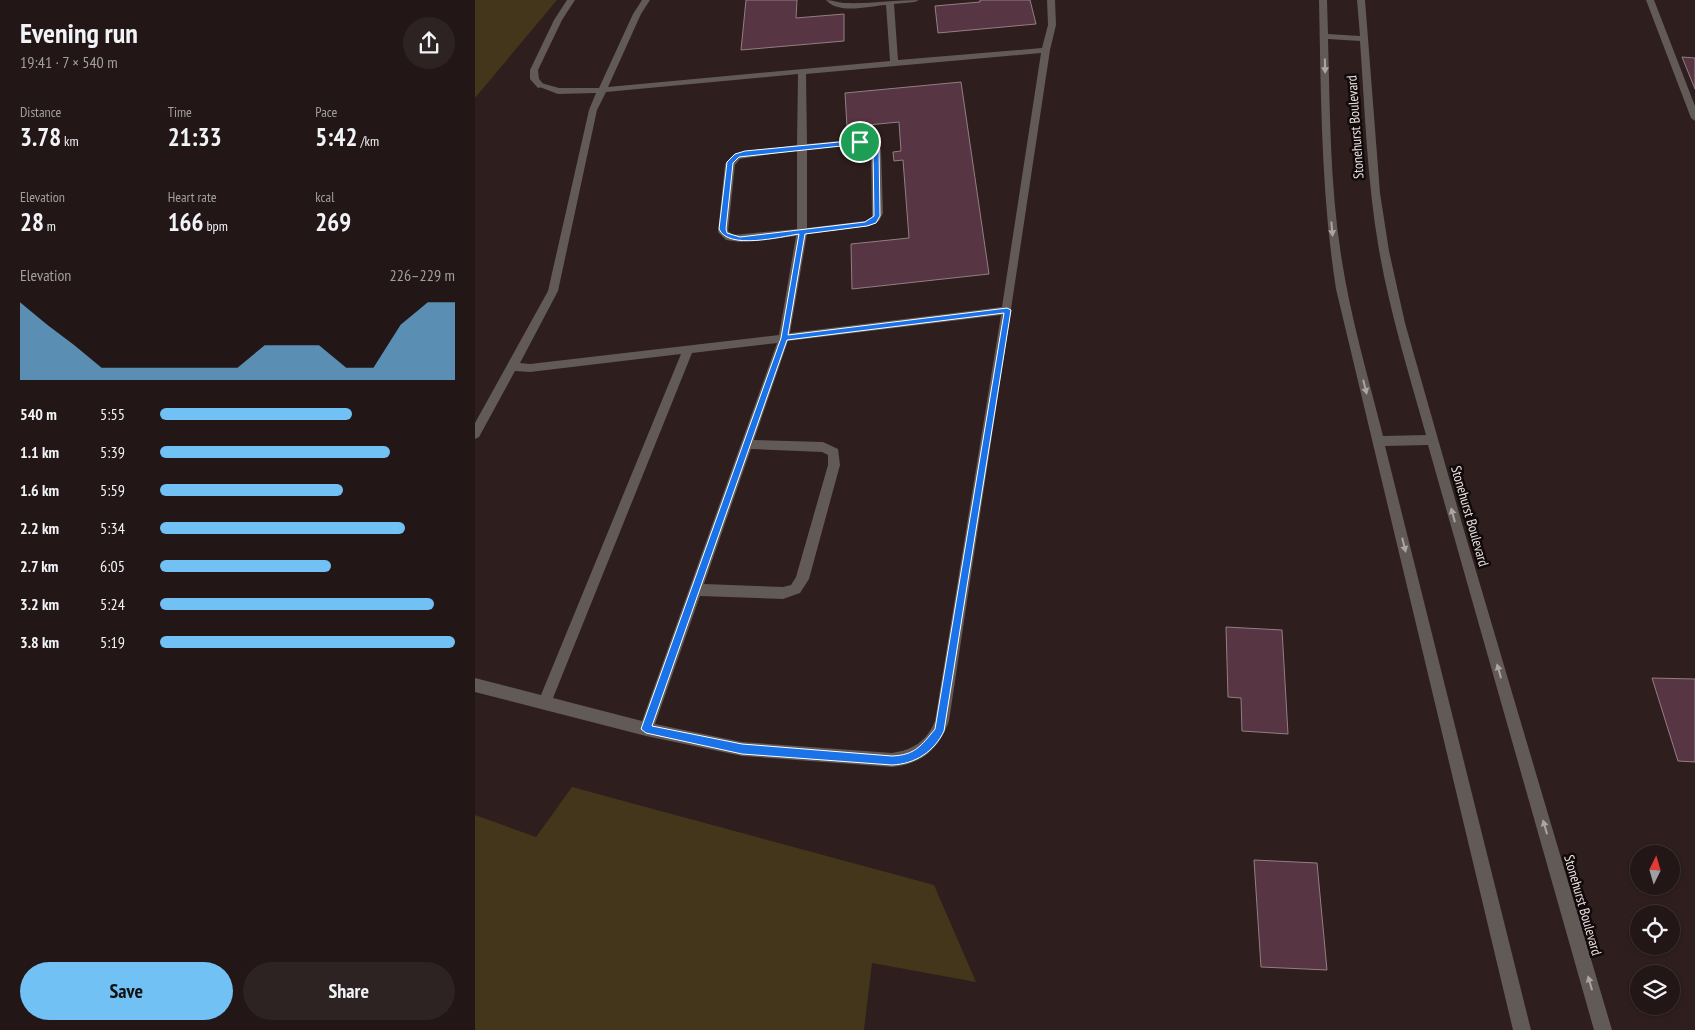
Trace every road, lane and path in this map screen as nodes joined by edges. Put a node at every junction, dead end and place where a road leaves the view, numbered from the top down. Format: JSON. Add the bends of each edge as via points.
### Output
{"nodes":[{"id":1,"x":571,"y":0,"type":"edge"},
{"id":2,"x":646,"y":0,"type":"edge"},
{"id":3,"x":830,"y":0,"type":"edge"},
{"id":4,"x":915,"y":0,"type":"edge"},
{"id":5,"x":1051,"y":0,"type":"edge"},
{"id":6,"x":1323,"y":0,"type":"edge"},
{"id":7,"x":1361,"y":0,"type":"edge"},
{"id":8,"x":1650,"y":0,"type":"edge"},
{"id":9,"x":890,"y":1,"type":"edge"},
{"id":10,"x":1324,"y":36,"type":"junction"},
{"id":11,"x":1364,"y":40,"type":"junction"},
{"id":12,"x":1046,"y":50,"type":"junction"},
{"id":13,"x":895,"y":63,"type":"junction"},
{"id":14,"x":802,"y":71,"type":"junction"},
{"id":15,"x":601,"y":89,"type":"junction"},
{"id":16,"x":1695,"y":117,"type":"edge"},
{"id":17,"x":802,"y":147,"type":"junction"},
{"id":18,"x":802,"y":232,"type":"junction"},
{"id":19,"x":1007,"y":310,"type":"junction"},
{"id":20,"x":784,"y":338,"type":"junction"},
{"id":21,"x":688,"y":350,"type":"junction"},
{"id":22,"x":513,"y":366,"type":"junction"},
{"id":23,"x":475,"y":434,"type":"edge"},
{"id":24,"x":1433,"y":440,"type":"junction"},
{"id":25,"x":1378,"y":441,"type":"junction"},
{"id":26,"x":747,"y":444,"type":"junction"},
{"id":27,"x":695,"y":590,"type":"junction"},
{"id":28,"x":475,"y":685,"type":"edge"},
{"id":29,"x":544,"y":704,"type":"junction"},
{"id":30,"x":646,"y":729,"type":"junction"},
{"id":31,"x":1522,"y":1030,"type":"edge"},
{"id":32,"x":1603,"y":1030,"type":"edge"}],
"edges":[{"from":1,"to":15,"type":"street","via":[[534,70],[535,81],[549,90]]},
{"from":2,"to":15,"type":"street"},
{"from":3,"to":9,"type":"street","via":[[843,6]]},
{"from":4,"to":9,"type":"street"},
{"from":5,"to":12,"type":"street"},
{"from":6,"to":10,"type":"street","name":"Stonehurst Boulevard"},
{"from":7,"to":11,"type":"street","name":"Stonehurst Boulevard"},
{"from":8,"to":16,"type":"street"},
{"from":9,"to":13,"type":"street"},
{"from":10,"to":11,"type":"street"},
{"from":10,"to":25,"type":"street","name":"Stonehurst Boulevard","one_way":true,"via":[[1326,136],[1334,254]]},
{"from":11,"to":24,"type":"street","name":"Stonehurst Boulevard","via":[[1375,193],[1384,251]]},
{"from":12,"to":13,"type":"street"},
{"from":12,"to":19,"type":"street"},
{"from":13,"to":14,"type":"street"},
{"from":14,"to":15,"type":"street"},
{"from":14,"to":17,"type":"street"},
{"from":15,"to":22,"type":"street","via":[[593,110],[558,278]]},
{"from":17,"to":18,"type":"street"},
{"from":17,"to":18,"type":"street","via":[[860,142],[874,145],[878,213],[876,219],[867,224]]},
{"from":17,"to":18,"type":"street","via":[[741,154],[732,160],[723,229],[727,236],[740,239]]},
{"from":18,"to":20,"type":"street"},
{"from":19,"to":20,"type":"street"},
{"from":19,"to":30,"type":"street","via":[[942,721],[928,747],[913,757],[892,760],[742,749]]},
{"from":20,"to":21,"type":"street"},
{"from":20,"to":26,"type":"street"},
{"from":21,"to":22,"type":"street","via":[[530,368]]},
{"from":21,"to":29,"type":"street"},
{"from":22,"to":23,"type":"street"},
{"from":24,"to":25,"type":"street"},
{"from":32,"to":24,"type":"street","name":"Stonehurst Boulevard","one_way":true},
{"from":25,"to":31,"type":"street","name":"Stonehurst Boulevard","one_way":true},
{"from":26,"to":27,"type":"street"},
{"from":26,"to":27,"type":"street","via":[[823,447],[833,452],[834,465],[803,579],[795,589],[783,593]]},
{"from":27,"to":30,"type":"street"},
{"from":28,"to":29,"type":"street"},
{"from":29,"to":30,"type":"street"}]}
